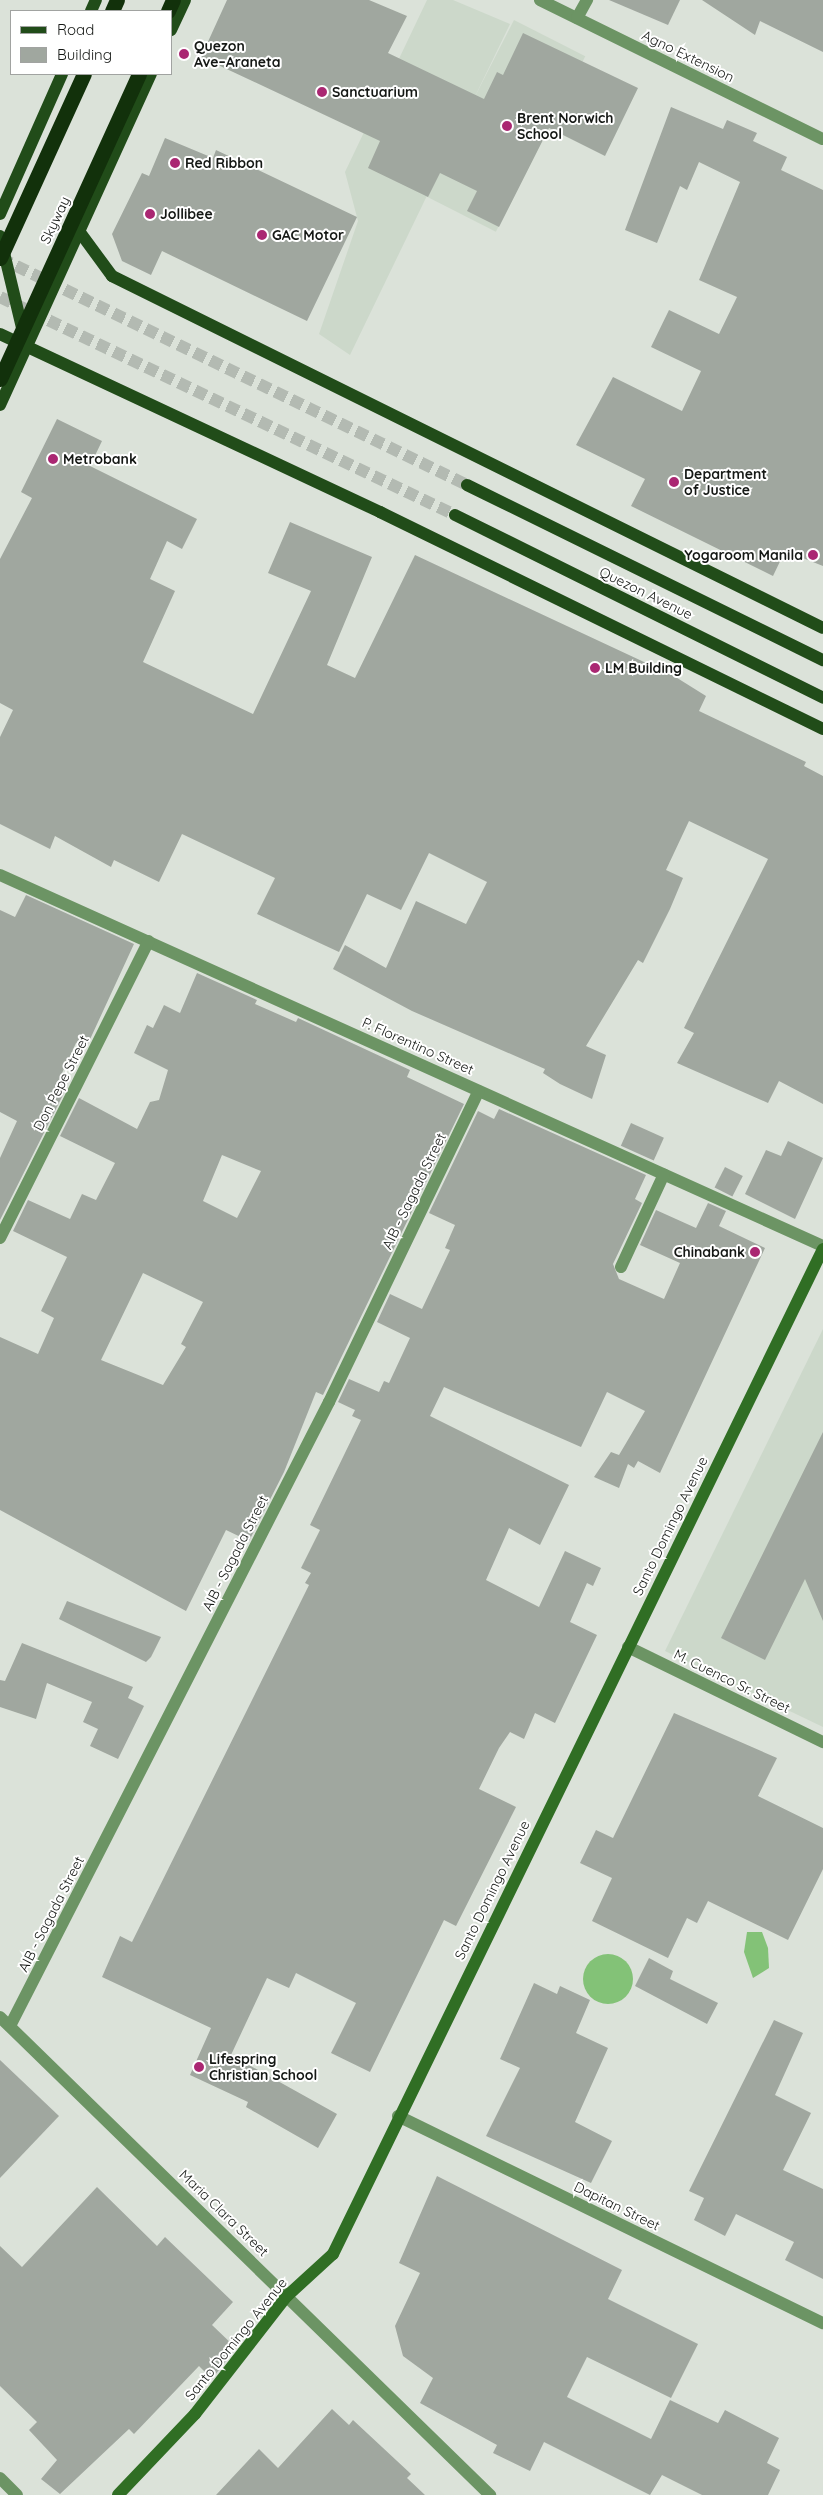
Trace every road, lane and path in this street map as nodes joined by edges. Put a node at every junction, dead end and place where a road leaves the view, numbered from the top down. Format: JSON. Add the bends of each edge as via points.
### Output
{"nodes":[{"id":1,"x":185,"y":0,"type":"edge"},
{"id":2,"x":540,"y":0,"type":"edge"},
{"id":3,"x":587,"y":0,"type":"edge"},
{"id":4,"x":577,"y":18,"type":"junction"},
{"id":5,"x":172,"y":28,"type":"edge"},
{"id":6,"x":62,"y":75,"type":"edge"},
{"id":7,"x":84,"y":75,"type":"edge"},
{"id":8,"x":139,"y":75,"type":"edge"},
{"id":9,"x":151,"y":75,"type":"edge"},
{"id":10,"x":823,"y":139,"type":"edge"},
{"id":11,"x":0,"y":214,"type":"edge"},
{"id":12,"x":79,"y":231,"type":"junction"},
{"id":13,"x":0,"y":236,"type":"edge"},
{"id":14,"x":0,"y":258,"type":"edge"},
{"id":15,"x":0,"y":334,"type":"edge"},
{"id":16,"x":27,"y":347,"type":"junction"},
{"id":17,"x":0,"y":379,"type":"edge"},
{"id":18,"x":0,"y":405,"type":"edge"},
{"id":19,"x":467,"y":484,"type":"tunnel mouth"},
{"id":20,"x":455,"y":515,"type":"tunnel mouth"},
{"id":21,"x":823,"y":628,"type":"edge"},
{"id":22,"x":823,"y":660,"type":"edge"},
{"id":23,"x":823,"y":698,"type":"edge"},
{"id":24,"x":823,"y":729,"type":"edge"},
{"id":25,"x":0,"y":875,"type":"edge"},
{"id":26,"x":149,"y":941,"type":"junction"},
{"id":27,"x":479,"y":1091,"type":"junction"},
{"id":28,"x":664,"y":1174,"type":"junction"},
{"id":29,"x":0,"y":1238,"type":"edge"},
{"id":30,"x":823,"y":1247,"type":"edge"},
{"id":31,"x":621,"y":1267,"type":"dead end"},
{"id":32,"x":628,"y":1647,"type":"junction"},
{"id":33,"x":823,"y":1742,"type":"edge"},
{"id":34,"x":0,"y":2017,"type":"edge"},
{"id":35,"x":10,"y":2026,"type":"junction"},
{"id":36,"x":398,"y":2116,"type":"junction"},
{"id":37,"x":287,"y":2296,"type":"junction"},
{"id":38,"x":823,"y":2323,"type":"edge"},
{"id":39,"x":0,"y":2478,"type":"edge"},
{"id":40,"x":17,"y":2495,"type":"edge"},
{"id":41,"x":118,"y":2495,"type":"edge"},
{"id":42,"x":490,"y":2495,"type":"edge"}],
"edges":[{"from":1,"to":5,"type":"main road"},
{"from":2,"to":4,"type":"street","name":"Agno Extension"},
{"from":3,"to":4,"type":"street"},
{"from":4,"to":10,"type":"street","name":"Agno Extension"},
{"from":6,"to":11,"type":"main road"},
{"from":7,"to":14,"type":"highway","bridge":true},
{"from":8,"to":17,"type":"highway","name":"Skyway","bridge":true},
{"from":9,"to":12,"type":"main road"},
{"from":12,"to":16,"type":"main road"},
{"from":12,"to":21,"type":"main road","via":[[112,276]]},
{"from":13,"to":16,"type":"main road"},
{"from":15,"to":16,"type":"main road"},
{"from":16,"to":18,"type":"main road"},
{"from":16,"to":24,"type":"main road","via":[[380,512]]},
{"from":19,"to":22,"type":"main road","name":"Quezon Avenue"},
{"from":20,"to":23,"type":"main road","name":"Quezon Avenue"},
{"from":25,"to":26,"type":"street","name":"P. Florentino Street"},
{"from":26,"to":27,"type":"street","name":"P. Florentino Street"},
{"from":26,"to":29,"type":"street","name":"Don Pepe Street"},
{"from":27,"to":28,"type":"street","name":"P. Florentino Street"},
{"from":27,"to":35,"type":"street","name":"AIB - Sagada Street","via":[[329,1402]]},
{"from":28,"to":30,"type":"street","name":"P. Florentino Street"},
{"from":28,"to":31,"type":"street"},
{"from":30,"to":32,"type":"main road","name":"Santo Domingo Avenue"},
{"from":32,"to":33,"type":"street","name":"M. Cuenco Sr. Street"},
{"from":32,"to":36,"type":"main road","name":"Santo Domingo Avenue"},
{"from":34,"to":35,"type":"street","name":"Maria Clara Street"},
{"from":35,"to":37,"type":"street","name":"Maria Clara Street"},
{"from":36,"to":37,"type":"main road","name":"Santo Domingo Avenue","via":[[332,2254]]},
{"from":36,"to":38,"type":"street","name":"Dapitan Street"},
{"from":37,"to":41,"type":"main road","name":"Santo Domingo Avenue","via":[[194,2414]]},
{"from":37,"to":42,"type":"street","name":"Maria Clara Street"},
{"from":39,"to":40,"type":"street"}]}
